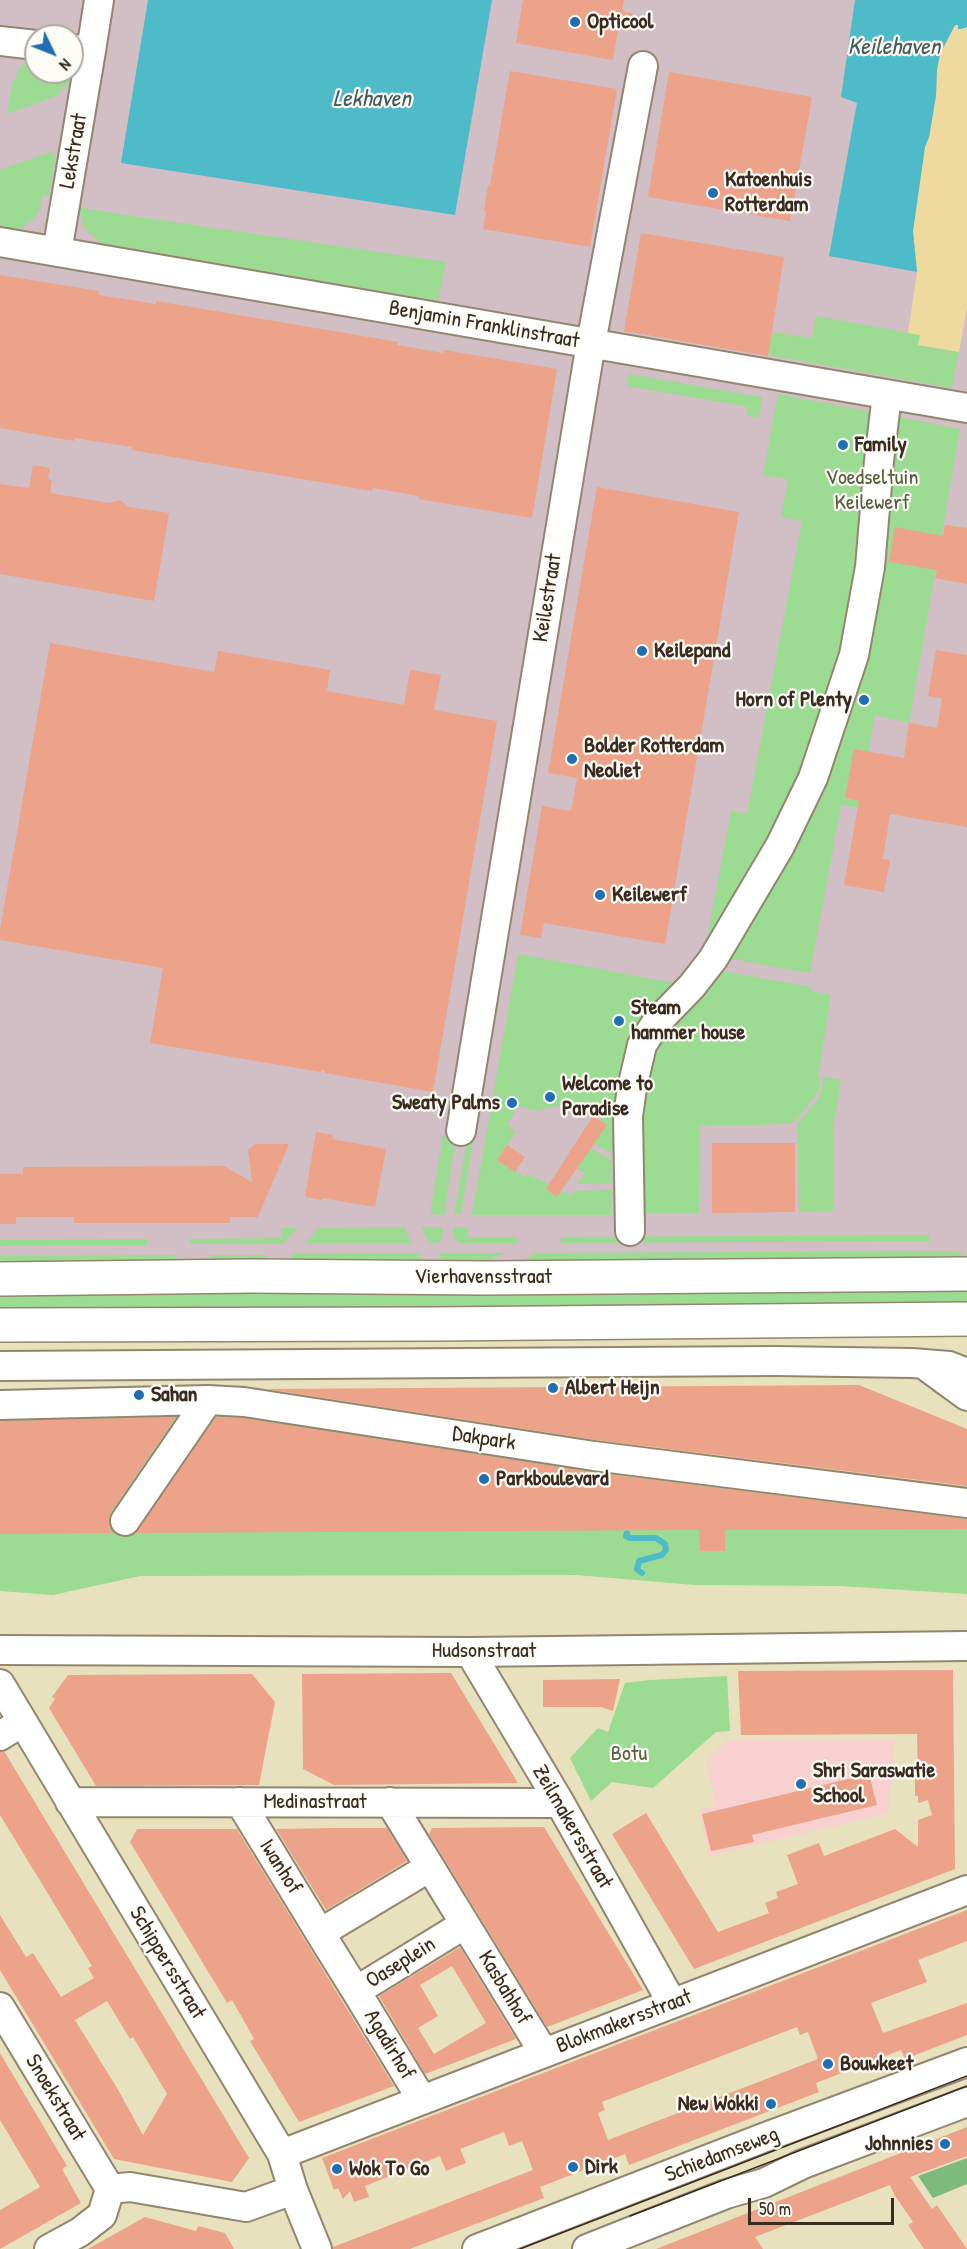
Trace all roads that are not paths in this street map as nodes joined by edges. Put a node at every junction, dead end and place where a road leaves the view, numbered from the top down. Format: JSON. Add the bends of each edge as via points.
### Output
{"nodes":[{"id":1,"x":99,"y":0,"type":"edge"},
{"id":2,"x":0,"y":41,"type":"edge"},
{"id":3,"x":24,"y":44,"type":"edge"},
{"id":4,"x":84,"y":44,"type":"edge"},
{"id":5,"x":643,"y":66,"type":"dead end"},
{"id":6,"x":78,"y":84,"type":"edge"},
{"id":7,"x":0,"y":242,"type":"edge"},
{"id":8,"x":57,"y":252,"type":"junction"},
{"id":9,"x":591,"y":343,"type":"junction"},
{"id":10,"x":887,"y":395,"type":"junction"},
{"id":11,"x":967,"y":408,"type":"edge"},
{"id":12,"x":461,"y":1131,"type":"dead end"},
{"id":13,"x":630,"y":1231,"type":"dead end"},
{"id":14,"x":967,"y":1274,"type":"edge"},
{"id":15,"x":0,"y":1279,"type":"edge"},
{"id":16,"x":967,"y":1319,"type":"edge"},
{"id":17,"x":0,"y":1325,"type":"edge"},
{"id":18,"x":923,"y":1364,"type":"junction"},
{"id":19,"x":0,"y":1366,"type":"edge"},
{"id":20,"x":967,"y":1373,"type":"edge"},
{"id":21,"x":967,"y":1396,"type":"edge"},
{"id":22,"x":208,"y":1400,"type":"junction"},
{"id":23,"x":0,"y":1405,"type":"edge"},
{"id":24,"x":967,"y":1503,"type":"edge"},
{"id":25,"x":125,"y":1521,"type":"dead end"},
{"id":26,"x":967,"y":1646,"type":"edge"},
{"id":27,"x":0,"y":1650,"type":"edge"},
{"id":28,"x":470,"y":1652,"type":"junction"},
{"id":29,"x":0,"y":1684,"type":"edge"},
{"id":30,"x":11,"y":1729,"type":"edge"},
{"id":31,"x":70,"y":1802,"type":"junction"},
{"id":32,"x":240,"y":1802,"type":"junction"},
{"id":33,"x":390,"y":1802,"type":"junction"},
{"id":34,"x":560,"y":1803,"type":"junction"},
{"id":35,"x":430,"y":1867,"type":"junction"},
{"id":36,"x":967,"y":1890,"type":"edge"},
{"id":37,"x":465,"y":1924,"type":"junction"},
{"id":38,"x":320,"y":1933,"type":"junction"},
{"id":39,"x":356,"y":1991,"type":"junction"},
{"id":40,"x":672,"y":2003,"type":"junction"},
{"id":41,"x":0,"y":2007,"type":"edge"},
{"id":42,"x":544,"y":2053,"type":"junction"},
{"id":43,"x":967,"y":2062,"type":"edge"},
{"id":44,"x":422,"y":2100,"type":"junction"},
{"id":45,"x":967,"y":2102,"type":"edge"},
{"id":46,"x":282,"y":2154,"type":"junction"},
{"id":47,"x":110,"y":2189,"type":"junction"},
{"id":48,"x":293,"y":2190,"type":"junction"},
{"id":49,"x":49,"y":2249,"type":"edge"},
{"id":50,"x":317,"y":2249,"type":"edge"},
{"id":51,"x":477,"y":2249,"type":"edge"},
{"id":52,"x":587,"y":2249,"type":"edge"}],
"edges":[{"from":1,"to":4,"type":"street","name":"Lekstraat"},
{"from":2,"to":3,"type":"street"},
{"from":5,"to":9,"type":"street","name":"Keilestraat"},
{"from":6,"to":8,"type":"street","name":"Lekstraat"},
{"from":7,"to":8,"type":"street","name":"Benjamin Franklinstraat"},
{"from":8,"to":9,"type":"street","name":"Benjamin Franklinstraat"},
{"from":9,"to":10,"type":"street","name":"Benjamin Franklinstraat"},
{"from":9,"to":12,"type":"street","name":"Keilestraat"},
{"from":10,"to":11,"type":"street","name":"Benjamin Franklinstraat"},
{"from":10,"to":13,"type":"street","via":[[870,567],[854,656],[813,778],[780,846],[713,958],[656,1023],[642,1045],[628,1116]]},
{"from":14,"to":15,"type":"main road","name":"Vierhavensstraat"},
{"from":16,"to":17,"type":"main road","name":"Vierhavensstraat"},
{"from":18,"to":19,"type":"street","via":[[776,1361]]},
{"from":18,"to":20,"type":"street","via":[[949,1366]]},
{"from":18,"to":21,"type":"street"},
{"from":22,"to":23,"type":"street","name":"Dakpark"},
{"from":22,"to":24,"type":"street","name":"Dakpark","via":[[244,1402],[594,1456]]},
{"from":22,"to":25,"type":"street"},
{"from":26,"to":28,"type":"street","name":"Hudsonstraat"},
{"from":27,"to":28,"type":"street","name":"Hudsonstraat"},
{"from":28,"to":34,"type":"street","name":"Zeilmakersstraat"},
{"from":29,"to":30,"type":"street","name":"Schippersstraat"},
{"from":30,"to":31,"type":"street","name":"Schippersstraat"},
{"from":31,"to":32,"type":"street","name":"Medinastraat"},
{"from":31,"to":46,"type":"street","name":"Schippersstraat"},
{"from":32,"to":33,"type":"street","name":"Medinastraat"},
{"from":32,"to":38,"type":"street","name":"Iwanhof"},
{"from":33,"to":34,"type":"street","name":"Medinastraat"},
{"from":33,"to":35,"type":"street"},
{"from":34,"to":40,"type":"street","name":"Zeilmakersstraat"},
{"from":35,"to":37,"type":"street"},
{"from":35,"to":38,"type":"street"},
{"from":36,"to":40,"type":"street","name":"Blokmakersstraat"},
{"from":37,"to":39,"type":"street","name":"Oaseplein"},
{"from":37,"to":42,"type":"street","name":"Kasbahhof"},
{"from":38,"to":39,"type":"street","name":"Oaseplein"},
{"from":39,"to":44,"type":"street","name":"Agadirhof"},
{"from":40,"to":42,"type":"street","name":"Blokmakersstraat"},
{"from":41,"to":47,"type":"street","name":"Snoekstraat"},
{"from":42,"to":44,"type":"street","name":"Blokmakersstraat"},
{"from":43,"to":51,"type":"street","name":"Schiedamseweg"},
{"from":44,"to":46,"type":"street","name":"Blokmakersstraat"},
{"from":45,"to":52,"type":"street","name":"Schiedamseweg"},
{"from":46,"to":48,"type":"street","name":"Schippersstraat"},
{"from":47,"to":48,"type":"street","via":[[130,2187],[246,2207]]},
{"from":47,"to":49,"type":"street","via":[[102,2216]]},
{"from":48,"to":50,"type":"street","name":"Schippersstraat"}]}
